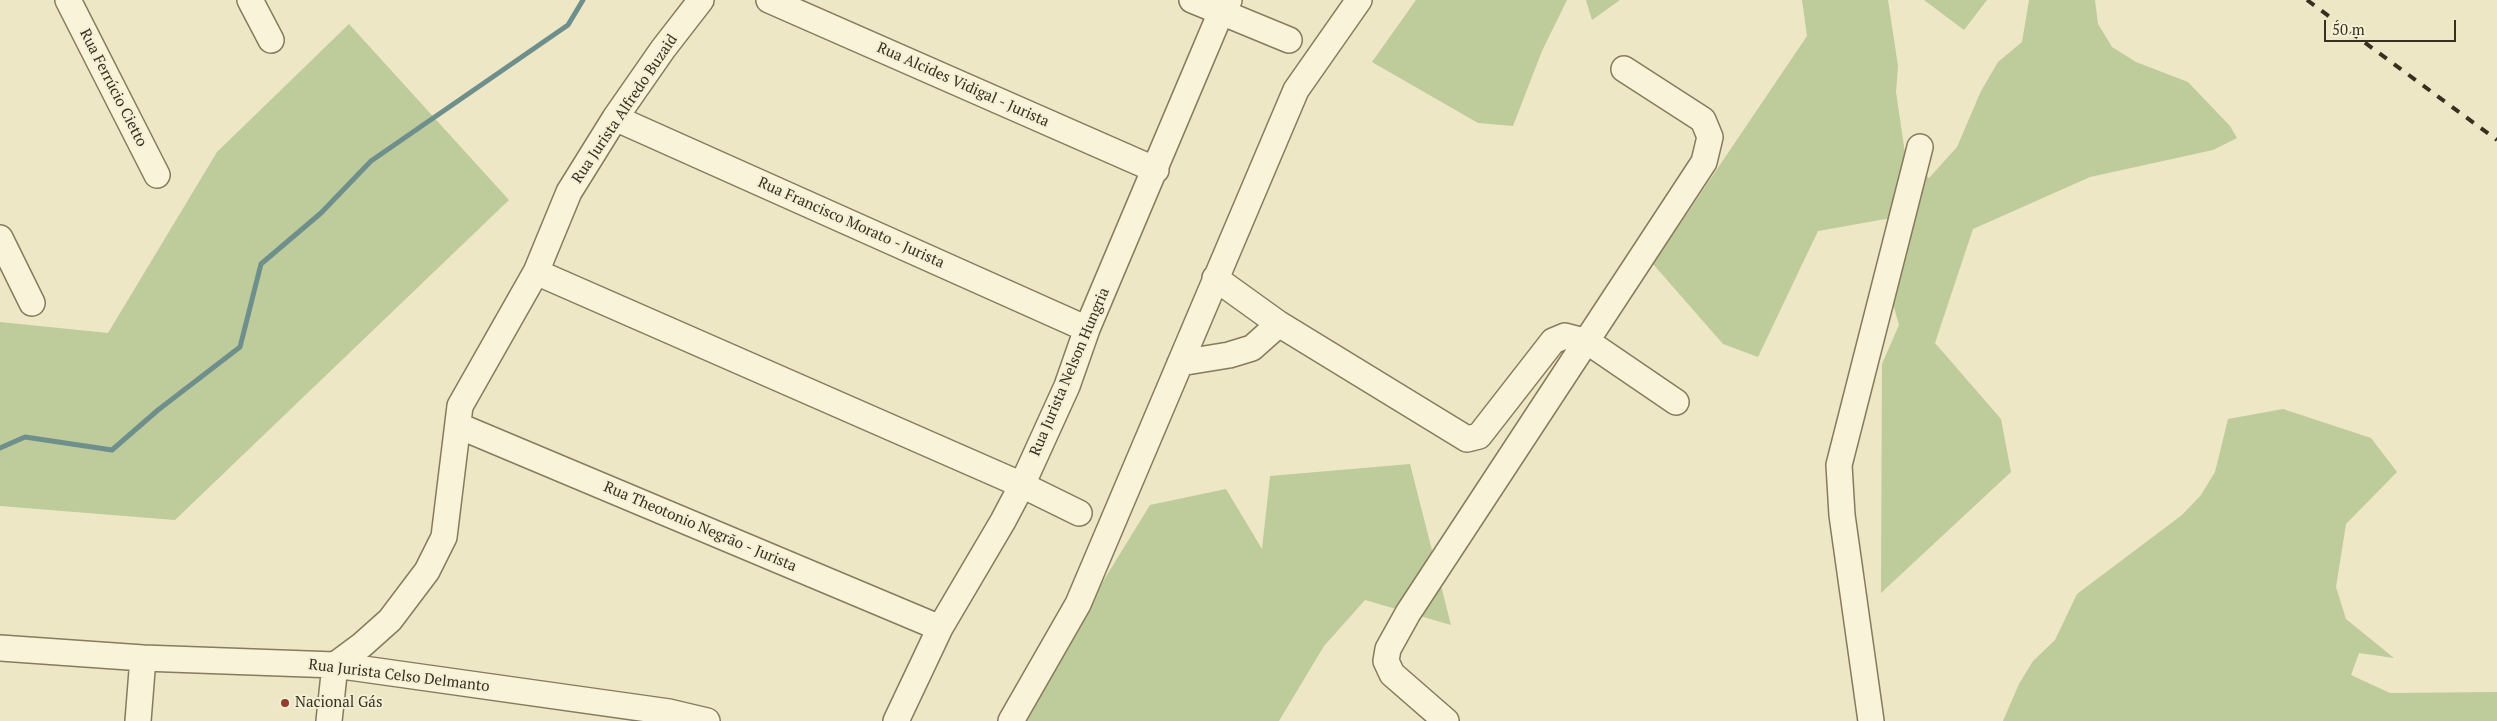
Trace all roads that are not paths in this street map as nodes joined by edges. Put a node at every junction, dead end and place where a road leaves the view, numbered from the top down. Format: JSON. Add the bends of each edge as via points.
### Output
{"nodes":[{"id":1,"x":68,"y":0,"type":"edge"},
{"id":2,"x":250,"y":0,"type":"edge"},
{"id":3,"x":701,"y":0,"type":"edge"},
{"id":4,"x":769,"y":0,"type":"edge"},
{"id":5,"x":1192,"y":0,"type":"edge"},
{"id":6,"x":1359,"y":0,"type":"edge"},
{"id":7,"x":1225,"y":6,"type":"edge"},
{"id":8,"x":270,"y":40,"type":"dead end"},
{"id":9,"x":1289,"y":40,"type":"dead end"},
{"id":10,"x":1624,"y":69,"type":"dead end"},
{"id":11,"x":615,"y":118,"type":"junction"},
{"id":12,"x":1920,"y":147,"type":"dead end"},
{"id":13,"x":1156,"y":170,"type":"junction"},
{"id":14,"x":157,"y":175,"type":"dead end"},
{"id":15,"x":0,"y":238,"type":"edge"},
{"id":16,"x":536,"y":272,"type":"junction"},
{"id":17,"x":1215,"y":278,"type":"junction"},
{"id":18,"x":32,"y":303,"type":"dead end"},
{"id":19,"x":1279,"y":324,"type":"junction"},
{"id":20,"x":1087,"y":329,"type":"junction"},
{"id":21,"x":1588,"y":342,"type":"junction"},
{"id":22,"x":1180,"y":363,"type":"junction"},
{"id":23,"x":1676,"y":402,"type":"dead end"},
{"id":24,"x":459,"y":426,"type":"junction"},
{"id":25,"x":1022,"y":485,"type":"junction"},
{"id":26,"x":1079,"y":514,"type":"dead end"},
{"id":27,"x":940,"y":628,"type":"junction"},
{"id":28,"x":0,"y":648,"type":"edge"},
{"id":29,"x":143,"y":658,"type":"junction"},
{"id":30,"x":335,"y":665,"type":"junction"},
{"id":31,"x":138,"y":721,"type":"edge"},
{"id":32,"x":329,"y":721,"type":"edge"},
{"id":33,"x":707,"y":721,"type":"edge"},
{"id":34,"x":896,"y":721,"type":"edge"},
{"id":35,"x":1011,"y":721,"type":"edge"},
{"id":36,"x":1446,"y":721,"type":"edge"},
{"id":37,"x":1871,"y":721,"type":"edge"}],
"edges":[{"from":1,"to":14,"type":"street","name":"Rua Ferrúcio Cietto"},
{"from":2,"to":8,"type":"street"},
{"from":3,"to":11,"type":"street","name":"Rua Jurista Alfredo Buzaid"},
{"from":4,"to":13,"type":"street","name":"Rua Alcides Vidigal - Jurista"},
{"from":5,"to":7,"type":"street"},
{"from":6,"to":17,"type":"street","via":[[1296,90]]},
{"from":7,"to":9,"type":"street"},
{"from":7,"to":13,"type":"street","name":"Rua Jurista Nelson Hungria"},
{"from":10,"to":21,"type":"street","via":[[1702,120],[1710,137],[1704,162]]},
{"from":11,"to":16,"type":"street","name":"Rua Jurista Alfredo Buzaid","via":[[569,192]]},
{"from":11,"to":20,"type":"street","name":"Rua Francisco Morato - Jurista"},
{"from":12,"to":37,"type":"street","via":[[1839,464],[1842,515]]},
{"from":13,"to":20,"type":"street","name":"Rua Jurista Nelson Hungria"},
{"from":15,"to":18,"type":"street"},
{"from":16,"to":24,"type":"street","name":"Rua Jurista Alfredo Buzaid","via":[[460,406]]},
{"from":16,"to":25,"type":"street"},
{"from":17,"to":19,"type":"street"},
{"from":17,"to":22,"type":"street"},
{"from":19,"to":21,"type":"street","via":[[1467,439],[1479,436],[1553,341],[1565,336]]},
{"from":19,"to":22,"type":"street","via":[[1252,348]]},
{"from":20,"to":25,"type":"street","name":"Rua Jurista Nelson Hungria","via":[[1067,386]]},
{"from":21,"to":23,"type":"street"},
{"from":21,"to":36,"type":"street","via":[[1408,613],[1388,649],[1386,661],[1392,674]]},
{"from":22,"to":35,"type":"street","via":[[1078,604]]},
{"from":24,"to":27,"type":"street","name":"Rua Theotonio Negrão - Jurista"},
{"from":24,"to":30,"type":"street","name":"Rua Jurista Alfredo Buzaid","via":[[444,537],[427,571],[390,620]]},
{"from":25,"to":26,"type":"street"},
{"from":25,"to":27,"type":"street","name":"Rua Jurista Nelson Hungria"},
{"from":27,"to":34,"type":"street","name":"Rua Jurista Nelson Hungria"},
{"from":28,"to":29,"type":"street","name":"Rua Jurista Celso Delmanto"},
{"from":29,"to":30,"type":"street","name":"Rua Jurista Celso Delmanto"},
{"from":29,"to":31,"type":"street"},
{"from":30,"to":32,"type":"street"},
{"from":30,"to":33,"type":"street","name":"Rua Jurista Celso Delmanto","via":[[669,712]]}]}
